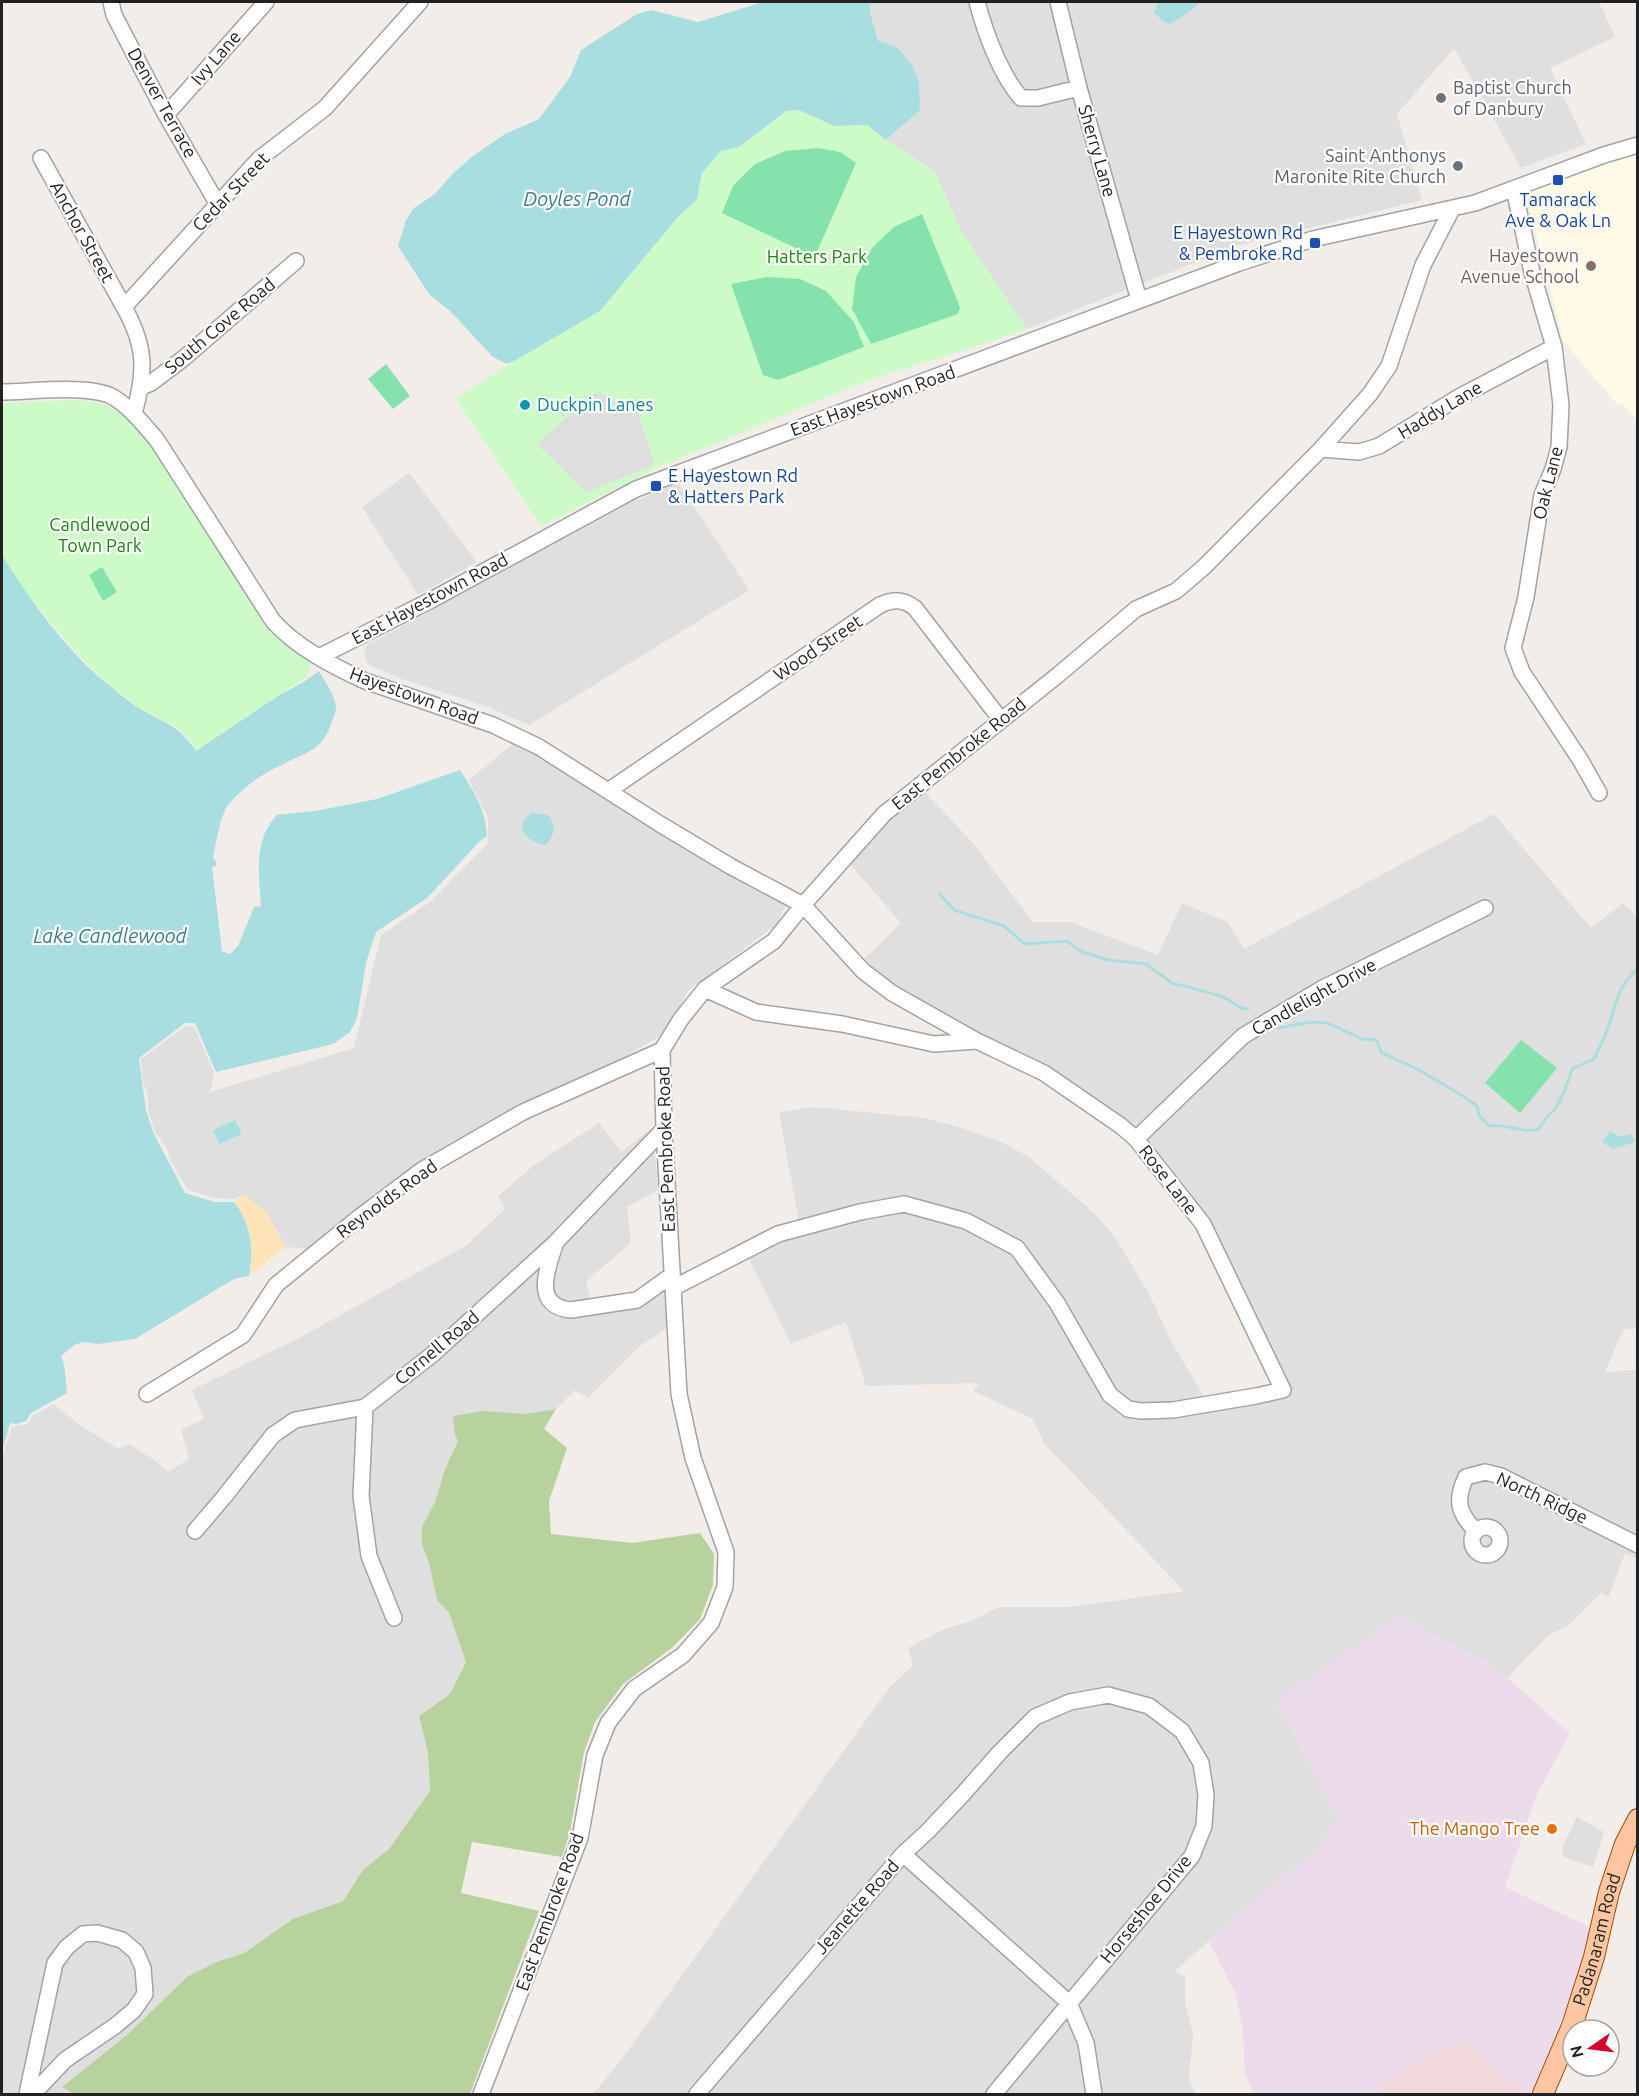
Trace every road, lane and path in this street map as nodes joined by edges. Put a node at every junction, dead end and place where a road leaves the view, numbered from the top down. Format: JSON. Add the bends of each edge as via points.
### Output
{"nodes":[{"id":1,"x":111,"y":2,"type":"edge"},
{"id":2,"x":266,"y":2,"type":"edge"},
{"id":3,"x":420,"y":2,"type":"edge"},
{"id":4,"x":977,"y":2,"type":"edge"},
{"id":5,"x":1058,"y":2,"type":"edge"},
{"id":6,"x":1079,"y":88,"type":"junction"},
{"id":7,"x":166,"y":115,"type":"junction"},
{"id":8,"x":1638,"y":145,"type":"edge"},
{"id":9,"x":41,"y":158,"type":"dead end"},
{"id":10,"x":1514,"y":189,"type":"junction"},
{"id":11,"x":218,"y":203,"type":"junction"},
{"id":12,"x":1452,"y":209,"type":"junction"},
{"id":13,"x":296,"y":261,"type":"dead end"},
{"id":14,"x":1139,"y":300,"type":"junction"},
{"id":15,"x":124,"y":307,"type":"junction"},
{"id":16,"x":1554,"y":347,"type":"junction"},
{"id":17,"x":142,"y":387,"type":"junction"},
{"id":18,"x":2,"y":392,"type":"edge"},
{"id":19,"x":134,"y":414,"type":"junction"},
{"id":20,"x":1321,"y":449,"type":"junction"},
{"id":21,"x":320,"y":657,"type":"junction"},
{"id":22,"x":1001,"y":720,"type":"junction"},
{"id":23,"x":608,"y":791,"type":"junction"},
{"id":24,"x":1599,"y":793,"type":"dead end"},
{"id":25,"x":802,"y":905,"type":"junction"},
{"id":26,"x":1485,"y":908,"type":"dead end"},
{"id":27,"x":705,"y":989,"type":"junction"},
{"id":28,"x":977,"y":1041,"type":"junction"},
{"id":29,"x":662,"y":1050,"type":"junction"},
{"id":30,"x":664,"y":1129,"type":"junction"},
{"id":31,"x":1136,"y":1139,"type":"junction"},
{"id":32,"x":555,"y":1243,"type":"junction"},
{"id":33,"x":673,"y":1282,"type":"junction"},
{"id":34,"x":147,"y":1394,"type":"dead end"},
{"id":35,"x":365,"y":1407,"type":"junction"},
{"id":36,"x":195,"y":1530,"type":"dead end"},
{"id":37,"x":1476,"y":1531,"type":"dead end"},
{"id":38,"x":1638,"y":1545,"type":"edge"},
{"id":39,"x":394,"y":1618,"type":"dead end"},
{"id":40,"x":1638,"y":1819,"type":"edge"},
{"id":41,"x":903,"y":1854,"type":"junction"},
{"id":42,"x":1069,"y":2003,"type":"junction"},
{"id":43,"x":27,"y":2094,"type":"edge"},
{"id":44,"x":33,"y":2094,"type":"edge"},
{"id":45,"x":481,"y":2094,"type":"edge"},
{"id":46,"x":697,"y":2094,"type":"edge"},
{"id":47,"x":994,"y":2094,"type":"edge"},
{"id":48,"x":1094,"y":2094,"type":"edge"},
{"id":49,"x":1543,"y":2094,"type":"edge"}],
"edges":[{"from":1,"to":7,"type":"street","name":"Denver Terrace"},
{"from":2,"to":7,"type":"street","name":"Ivy Lane"},
{"from":3,"to":11,"type":"street","name":"Cedar Street","via":[[325,108],[259,159]]},
{"from":4,"to":6,"type":"street","via":[[1002,69],[1022,98]]},
{"from":5,"to":6,"type":"street","name":"Sherry Lane"},
{"from":6,"to":14,"type":"street","name":"Sherry Lane"},
{"from":7,"to":11,"type":"street","name":"Denver Terrace"},
{"from":8,"to":10,"type":"street","name":"East Hayestown Road"},
{"from":9,"to":15,"type":"street","name":"Anchor Street"},
{"from":10,"to":12,"type":"street","name":"East Hayestown Road"},
{"from":10,"to":16,"type":"street","name":"Oak Lane"},
{"from":11,"to":15,"type":"street","name":"Cedar Street"},
{"from":12,"to":14,"type":"street","name":"East Hayestown Road","via":[[1294,245]]},
{"from":12,"to":20,"type":"street","name":"East Pembroke Road","via":[[1423,265],[1389,366],[1370,394]]},
{"from":13,"to":17,"type":"street","name":"South Cove Road","via":[[184,358]]},
{"from":14,"to":21,"type":"street","name":"East Hayestown Road","via":[[636,489]]},
{"from":15,"to":17,"type":"street","via":[[135,328],[143,359]]},
{"from":16,"to":20,"type":"street","name":"Haddy Lane","via":[[1459,397],[1379,446],[1359,452]]},
{"from":16,"to":24,"type":"street","name":"Oak Lane","via":[[1561,405],[1559,447],[1542,495],[1526,597],[1513,648],[1522,672]]},
{"from":17,"to":19,"type":"street"},
{"from":18,"to":19,"type":"street","name":"Hayestown Road","via":[[84,390],[113,397]]},
{"from":19,"to":21,"type":"street","name":"Hayestown Road","via":[[170,458],[273,621],[287,636]]},
{"from":20,"to":22,"type":"street","name":"East Pembroke Road","via":[[1176,591],[1136,609]]},
{"from":21,"to":23,"type":"street","name":"Hayestown Road","via":[[365,681],[494,725],[539,747]]},
{"from":22,"to":23,"type":"street","name":"Wood Street","via":[[915,608],[906,601],[893,600],[880,605]]},
{"from":22,"to":25,"type":"street","name":"East Pembroke Road","via":[[884,814]]},
{"from":23,"to":25,"type":"street","name":"Hayestown Road","via":[[734,869]]},
{"from":25,"to":27,"type":"street","name":"East Pembroke Road","via":[[774,941]]},
{"from":25,"to":28,"type":"street","name":"Rose Lane","via":[[863,971],[892,993]]},
{"from":26,"to":31,"type":"street","name":"Candlelight Drive","via":[[1323,988],[1243,1036]]},
{"from":27,"to":28,"type":"street","name":"Rose Lane","via":[[756,1012],[842,1024],[934,1044]]},
{"from":27,"to":29,"type":"street","name":"East Pembroke Road"},
{"from":28,"to":31,"type":"street","name":"Rose Lane","via":[[1044,1073]]},
{"from":29,"to":30,"type":"street","name":"East Pembroke Road"},
{"from":29,"to":34,"type":"street","name":"Reynolds Road","via":[[524,1112],[422,1170],[276,1285],[243,1335]]},
{"from":30,"to":32,"type":"street","name":"Cornell Road"},
{"from":30,"to":33,"type":"street","name":"East Pembroke Road"},
{"from":31,"to":33,"type":"street","name":"Rose Lane","via":[[1203,1224],[1283,1390],[1173,1410],[1128,1409],[1110,1395],[1057,1303],[1017,1248],[966,1221],[904,1204],[778,1234]]},
{"from":32,"to":33,"type":"street","via":[[544,1283],[552,1301],[562,1309],[637,1300]]},
{"from":32,"to":35,"type":"street","name":"Cornell Road","via":[[434,1354]]},
{"from":33,"to":45,"type":"street","name":"East Pembroke Road","via":[[679,1394],[693,1458],[726,1552],[725,1587],[711,1623],[682,1655],[634,1689],[608,1723],[595,1755],[580,1838]]},
{"from":35,"to":36,"type":"street","name":"Cornell Road","via":[[295,1420],[273,1435]]},
{"from":35,"to":39,"type":"street","via":[[361,1496],[369,1556]]},
{"from":37,"to":38,"type":"street","name":"North Ridge","via":[[1465,1521],[1459,1491],[1467,1477],[1485,1472],[1501,1476]]},
{"from":40,"to":49,"type":"main road","name":"Padanaram Road","via":[[1609,1892],[1572,2026]]},
{"from":41,"to":42,"type":"street","name":"Jeanette Road"},
{"from":41,"to":42,"type":"street","name":"Horseshoe Drive","via":[[1035,1717],[1070,1702],[1108,1695],[1149,1706],[1182,1731],[1201,1763],[1206,1795],[1204,1826],[1192,1856]]},
{"from":41,"to":46,"type":"street","name":"Jeanette Road"},
{"from":42,"to":47,"type":"street","name":"Horseshoe Drive"},
{"from":42,"to":48,"type":"street","name":"Jeanette Road","via":[[1086,2043]]},
{"from":43,"to":44,"type":"street","via":[[55,1963],[66,1947],[83,1935],[97,1933],[122,1940],[136,1952],[143,1968],[145,1994],[134,2010],[65,2060]]}]}
